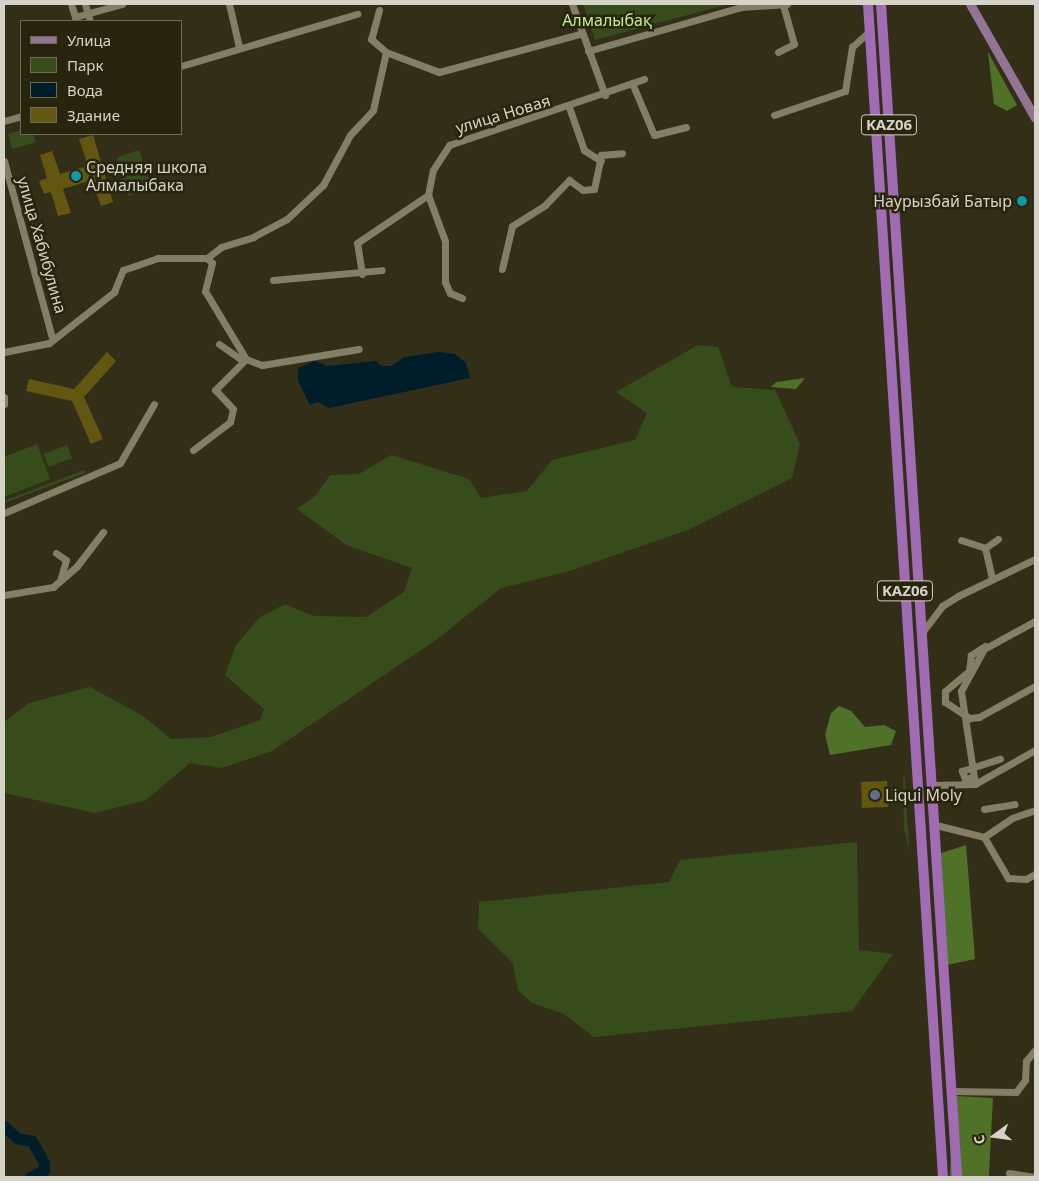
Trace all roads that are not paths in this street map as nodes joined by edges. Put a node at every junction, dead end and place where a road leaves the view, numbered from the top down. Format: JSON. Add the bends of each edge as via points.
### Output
{"nodes":[{"id":1,"x":71,"y":4,"type":"edge"},
{"id":2,"x":85,"y":4,"type":"edge"},
{"id":3,"x":122,"y":4,"type":"edge"},
{"id":4,"x":229,"y":4,"type":"edge"},
{"id":5,"x":572,"y":4,"type":"edge"},
{"id":6,"x":785,"y":4,"type":"edge"},
{"id":7,"x":868,"y":4,"type":"edge"},
{"id":8,"x":881,"y":4,"type":"edge"},
{"id":9,"x":885,"y":4,"type":"edge"},
{"id":10,"x":970,"y":4,"type":"edge"},
{"id":11,"x":741,"y":5,"type":"edge"},
{"id":12,"x":379,"y":10,"type":"dead end"},
{"id":13,"x":357,"y":14,"type":"dead end"},
{"id":14,"x":89,"y":17,"type":"edge"},
{"id":15,"x":76,"y":19,"type":"edge"},
{"id":16,"x":870,"y":31,"type":"junction"},
{"id":17,"x":580,"y":34,"type":"junction"},
{"id":18,"x":882,"y":40,"type":"junction"},
{"id":19,"x":239,"y":47,"type":"junction"},
{"id":20,"x":588,"y":51,"type":"junction"},
{"id":21,"x":386,"y":52,"type":"junction"},
{"id":22,"x":778,"y":52,"type":"dead end"},
{"id":23,"x":182,"y":66,"type":"edge"},
{"id":24,"x":644,"y":79,"type":"dead end"},
{"id":25,"x":632,"y":83,"type":"junction"},
{"id":26,"x":605,"y":95,"type":"junction"},
{"id":27,"x":569,"y":107,"type":"junction"},
{"id":28,"x":20,"y":116,"type":"edge"},
{"id":29,"x":774,"y":116,"type":"dead end"},
{"id":30,"x":1035,"y":118,"type":"edge"},
{"id":31,"x":4,"y":121,"type":"edge"},
{"id":32,"x":686,"y":127,"type":"dead end"},
{"id":33,"x":622,"y":153,"type":"dead end"},
{"id":34,"x":4,"y":161,"type":"edge"},
{"id":35,"x":601,"y":161,"type":"junction"},
{"id":36,"x":428,"y":195,"type":"junction"},
{"id":37,"x":209,"y":261,"type":"junction"},
{"id":38,"x":502,"y":269,"type":"dead end"},
{"id":39,"x":382,"y":270,"type":"dead end"},
{"id":40,"x":362,"y":274,"type":"junction"},
{"id":41,"x":273,"y":280,"type":"dead end"},
{"id":42,"x":462,"y":298,"type":"dead end"},
{"id":43,"x":52,"y":338,"type":"junction"},
{"id":44,"x":219,"y":344,"type":"dead end"},
{"id":45,"x":359,"y":349,"type":"dead end"},
{"id":46,"x":4,"y":352,"type":"edge"},
{"id":47,"x":245,"y":360,"type":"junction"},
{"id":48,"x":4,"y":397,"type":"edge"},
{"id":49,"x":4,"y":404,"type":"edge"},
{"id":50,"x":154,"y":404,"type":"dead end"},
{"id":51,"x":193,"y":450,"type":"dead end"},
{"id":52,"x":4,"y":512,"type":"edge"},
{"id":53,"x":103,"y":532,"type":"dead end"},
{"id":54,"x":998,"y":539,"type":"dead end"},
{"id":55,"x":960,"y":540,"type":"dead end"},
{"id":56,"x":985,"y":548,"type":"junction"},
{"id":57,"x":56,"y":553,"type":"dead end"},
{"id":58,"x":1035,"y":560,"type":"edge"},
{"id":59,"x":992,"y":579,"type":"junction"},
{"id":60,"x":54,"y":586,"type":"junction"},
{"id":61,"x":4,"y":595,"type":"edge"},
{"id":62,"x":1035,"y":621,"type":"edge"},
{"id":63,"x":921,"y":634,"type":"junction"},
{"id":64,"x":969,"y":670,"type":"junction"},
{"id":65,"x":1035,"y":686,"type":"edge"},
{"id":66,"x":963,"y":714,"type":"junction"},
{"id":67,"x":1035,"y":750,"type":"edge"},
{"id":68,"x":1000,"y":759,"type":"dead end"},
{"id":69,"x":970,"y":768,"type":"junction"},
{"id":70,"x":974,"y":781,"type":"junction"},
{"id":71,"x":932,"y":785,"type":"junction"},
{"id":72,"x":1015,"y":804,"type":"dead end"},
{"id":73,"x":1002,"y":808,"type":"junction"},
{"id":74,"x":984,"y":809,"type":"dead end"},
{"id":75,"x":1035,"y":810,"type":"edge"},
{"id":76,"x":1024,"y":816,"type":"junction"},
{"id":77,"x":936,"y":825,"type":"junction"},
{"id":78,"x":984,"y":837,"type":"junction"},
{"id":79,"x":1035,"y":874,"type":"edge"},
{"id":80,"x":1035,"y":1050,"type":"edge"},
{"id":81,"x":951,"y":1091,"type":"junction"},
{"id":82,"x":1009,"y":1172,"type":"dead end"},
{"id":83,"x":943,"y":1177,"type":"edge"},
{"id":84,"x":957,"y":1177,"type":"edge"},
{"id":85,"x":1035,"y":1177,"type":"edge"}],
"edges":[{"from":1,"to":15,"type":"street"},
{"from":2,"to":14,"type":"street"},
{"from":3,"to":14,"type":"street"},
{"from":4,"to":19,"type":"street"},
{"from":5,"to":17,"type":"street"},
{"from":6,"to":11,"type":"street"},
{"from":6,"to":22,"type":"street","via":[[794,44]]},
{"from":7,"to":16,"type":"highway","number":"KАZ06"},
{"from":8,"to":18,"type":"highway","number":"KАZ06"},
{"from":9,"to":18,"type":"highway"},
{"from":10,"to":30,"type":"main road"},
{"from":11,"to":20,"type":"street"},
{"from":12,"to":21,"type":"street","via":[[371,39]]},
{"from":13,"to":19,"type":"street"},
{"from":14,"to":15,"type":"street"},
{"from":16,"to":29,"type":"street","via":[[852,47],[845,91]]},
{"from":16,"to":83,"type":"highway","number":"KАZ06"},
{"from":17,"to":20,"type":"street"},
{"from":17,"to":21,"type":"street","via":[[439,72]]},
{"from":18,"to":63,"type":"highway","number":"KАZ06"},
{"from":19,"to":23,"type":"street"},
{"from":20,"to":26,"type":"street"},
{"from":21,"to":37,"type":"street","via":[[373,110],[350,135],[324,185],[287,219],[217,250]]},
{"from":24,"to":25,"type":"street","name":"улица Новая"},
{"from":25,"to":26,"type":"street","name":"улица Новая"},
{"from":25,"to":32,"type":"street","via":[[654,135]]},
{"from":26,"to":27,"type":"street","name":"улица Новая"},
{"from":27,"to":35,"type":"street","via":[[584,150]]},
{"from":27,"to":36,"type":"street","name":"улица Новая","via":[[449,145],[433,170]]},
{"from":28,"to":31,"type":"street"},
{"from":33,"to":35,"type":"street","via":[[606,152]]},
{"from":34,"to":43,"type":"street","name":"улица Хабибулина"},
{"from":35,"to":38,"type":"street","via":[[594,189],[583,190],[569,180],[545,205],[512,226]]},
{"from":36,"to":40,"type":"street","via":[[361,237],[355,247]]},
{"from":36,"to":42,"type":"street","via":[[445,241],[445,282],[450,293]]},
{"from":37,"to":43,"type":"street","via":[[158,258],[123,270],[114,292]]},
{"from":37,"to":47,"type":"street","via":[[205,291]]},
{"from":39,"to":40,"type":"street"},
{"from":40,"to":41,"type":"street"},
{"from":43,"to":46,"type":"street"},
{"from":44,"to":47,"type":"street"},
{"from":45,"to":47,"type":"street","via":[[262,365]]},
{"from":47,"to":51,"type":"street","via":[[215,390],[233,409],[234,416]]},
{"from":48,"to":49,"type":"street"},
{"from":50,"to":52,"type":"street","via":[[120,464]]},
{"from":53,"to":60,"type":"street","via":[[84,559]]},
{"from":54,"to":56,"type":"street"},
{"from":55,"to":56,"type":"street"},
{"from":56,"to":59,"type":"street"},
{"from":57,"to":60,"type":"street","via":[[64,556],[66,567]]},
{"from":58,"to":59,"type":"street"},
{"from":59,"to":63,"type":"street","via":[[942,606]]},
{"from":60,"to":61,"type":"street"},
{"from":62,"to":64,"type":"street","via":[[990,646]]},
{"from":63,"to":71,"type":"highway","number":"KАZ06"},
{"from":64,"to":66,"type":"street","via":[[960,691]]},
{"from":64,"to":66,"type":"street","via":[[944,696]]},
{"from":65,"to":66,"type":"street","via":[[979,717]]},
{"from":66,"to":69,"type":"street"},
{"from":67,"to":70,"type":"street"},
{"from":68,"to":69,"type":"street"},
{"from":69,"to":70,"type":"street"},
{"from":70,"to":71,"type":"street"},
{"from":71,"to":77,"type":"highway","number":"KАZ06"},
{"from":72,"to":73,"type":"street"},
{"from":73,"to":74,"type":"street"},
{"from":73,"to":76,"type":"street"},
{"from":75,"to":76,"type":"street"},
{"from":76,"to":78,"type":"street","via":[[1012,818]]},
{"from":77,"to":78,"type":"street"},
{"from":77,"to":81,"type":"highway","number":"KАZ06"},
{"from":78,"to":79,"type":"street","via":[[1008,878],[1026,879]]},
{"from":80,"to":81,"type":"street","via":[[1026,1061],[1025,1080],[1016,1092]]},
{"from":81,"to":84,"type":"highway","number":"KАZ06"},
{"from":82,"to":85,"type":"street"}]}
